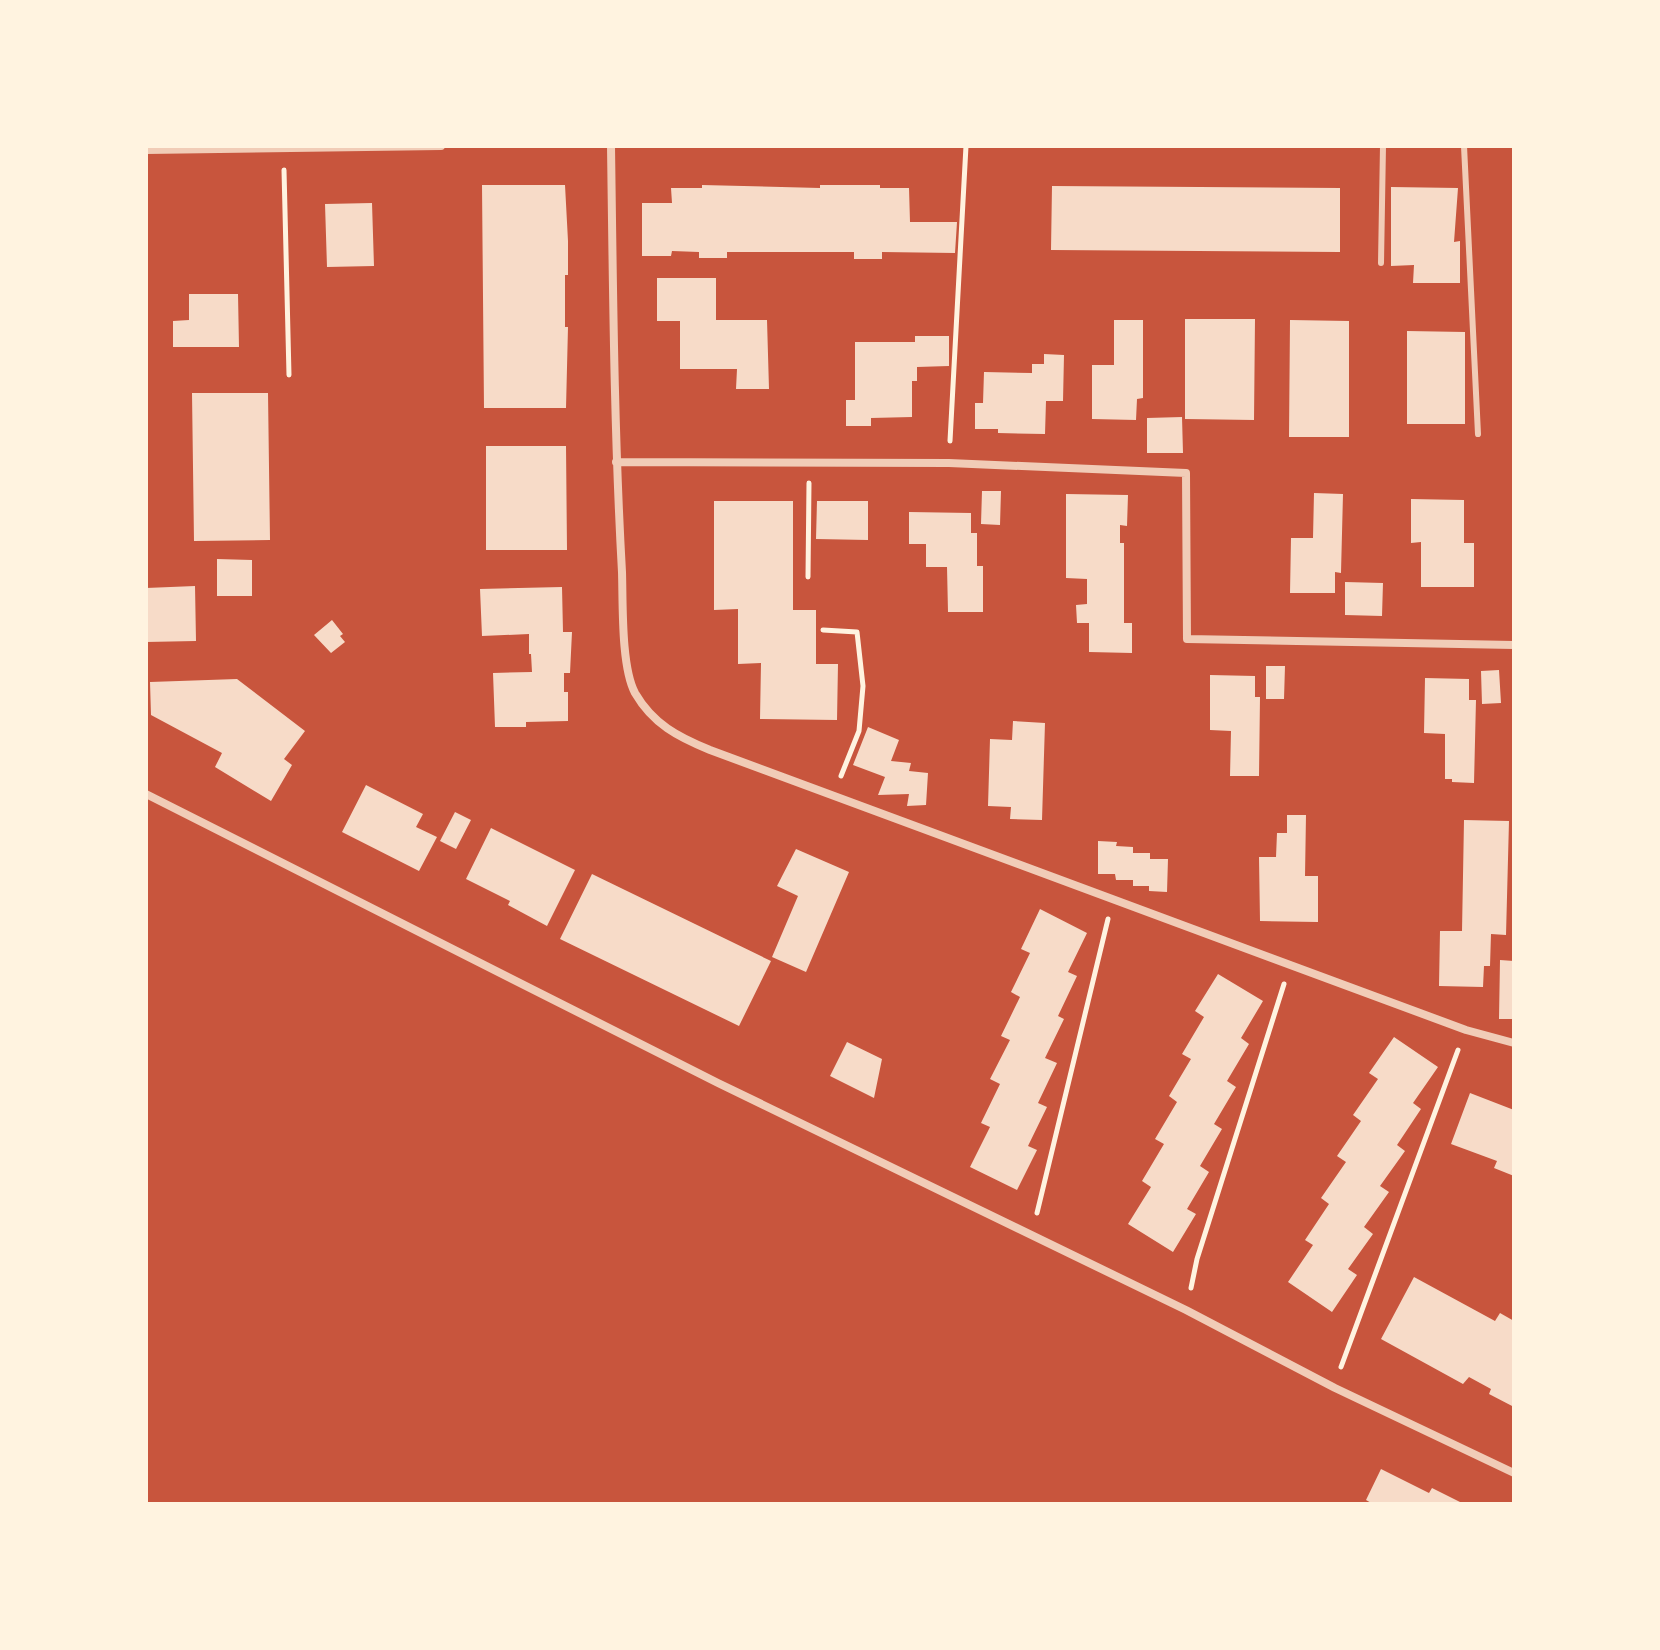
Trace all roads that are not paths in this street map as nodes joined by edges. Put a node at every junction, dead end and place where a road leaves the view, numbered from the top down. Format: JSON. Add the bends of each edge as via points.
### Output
{"nodes":[{"id":1,"x":441,"y":146,"type":"edge"},
{"id":2,"x":611,"y":146,"type":"edge"},
{"id":3,"x":1383,"y":146,"type":"edge"},
{"id":4,"x":1464,"y":146,"type":"edge"},
{"id":5,"x":312,"y":147,"type":"edge"},
{"id":6,"x":146,"y":150,"type":"edge"},
{"id":7,"x":1381,"y":263,"type":"dead end"},
{"id":8,"x":1478,"y":434,"type":"dead end"},
{"id":9,"x":616,"y":462,"type":"junction"},
{"id":10,"x":1514,"y":645,"type":"edge"},
{"id":11,"x":146,"y":794,"type":"edge"},
{"id":12,"x":1514,"y":1043,"type":"edge"},
{"id":13,"x":1514,"y":1473,"type":"edge"}],
"edges":[{"from":1,"to":5,"type":"street"},
{"from":2,"to":9,"type":"street"},
{"from":3,"to":7,"type":"lane"},
{"from":4,"to":8,"type":"lane"},
{"from":5,"to":6,"type":"street"},
{"from":9,"to":10,"type":"street","via":[[949,463],[1186,473],[1187,639]]},
{"from":9,"to":12,"type":"street","via":[[626,654],[633,690],[652,718],[677,736],[1466,1030]]},
{"from":11,"to":13,"type":"street","via":[[718,1083]]}]}
